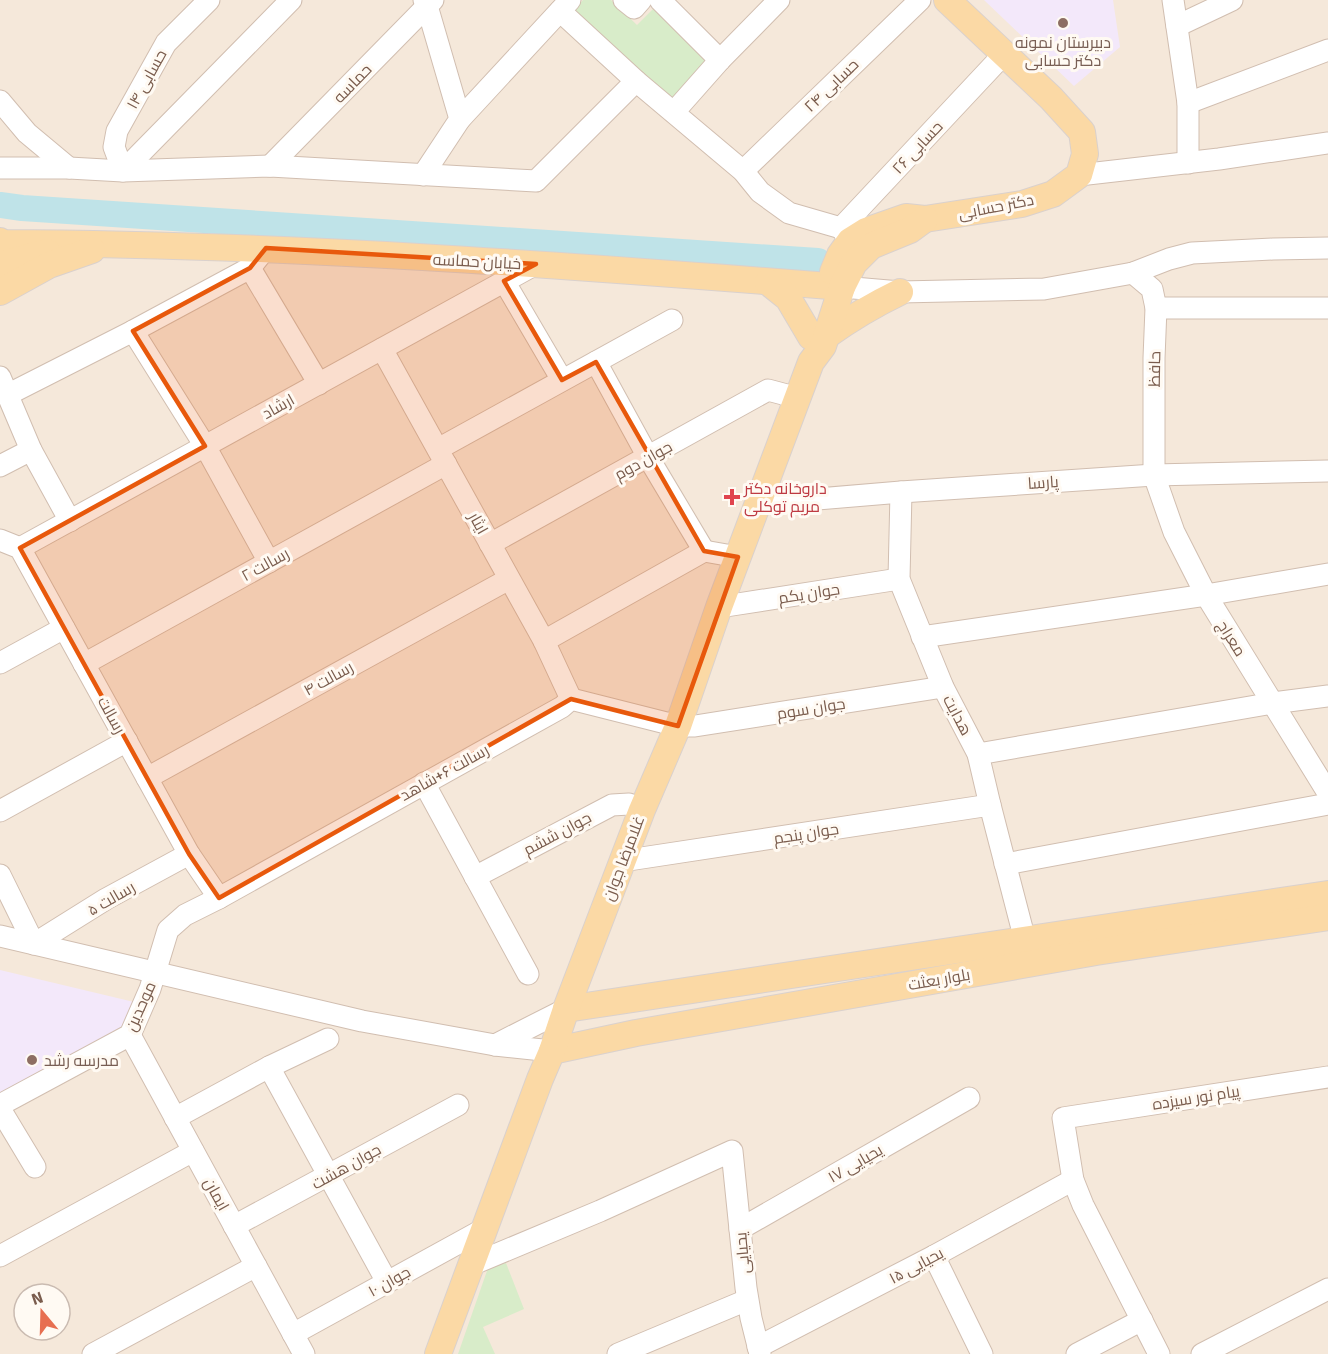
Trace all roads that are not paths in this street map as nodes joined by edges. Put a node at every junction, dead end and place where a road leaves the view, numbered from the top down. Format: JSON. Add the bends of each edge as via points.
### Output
{"nodes":[{"id":1,"x":209,"y":0,"type":"edge"},
{"id":2,"x":291,"y":0,"type":"edge"},
{"id":3,"x":624,"y":0,"type":"edge"},
{"id":4,"x":641,"y":0,"type":"edge"},
{"id":5,"x":660,"y":0,"type":"edge"},
{"id":6,"x":779,"y":0,"type":"edge"},
{"id":7,"x":920,"y":0,"type":"edge"},
{"id":8,"x":947,"y":0,"type":"edge"},
{"id":9,"x":1173,"y":0,"type":"edge"},
{"id":10,"x":1232,"y":0,"type":"edge"},
{"id":11,"x":428,"y":2,"type":"edge"},
{"id":12,"x":565,"y":5,"type":"edge"},
{"id":13,"x":1177,"y":26,"type":"junction"},
{"id":14,"x":1328,"y":50,"type":"edge"},
{"id":15,"x":1004,"y":54,"type":"junction"},
{"id":16,"x":720,"y":60,"type":"junction"},
{"id":17,"x":636,"y":81,"type":"junction"},
{"id":18,"x":0,"y":101,"type":"edge"},
{"id":19,"x":1188,"y":103,"type":"junction"},
{"id":20,"x":674,"y":112,"type":"junction"},
{"id":21,"x":460,"y":118,"type":"junction"},
{"id":22,"x":1328,"y":143,"type":"edge"},
{"id":23,"x":1188,"y":163,"type":"junction"},
{"id":24,"x":270,"y":166,"type":"junction"},
{"id":25,"x":0,"y":168,"type":"edge"},
{"id":26,"x":69,"y":168,"type":"junction"},
{"id":27,"x":123,"y":171,"type":"junction"},
{"id":28,"x":743,"y":171,"type":"junction"},
{"id":29,"x":423,"y":175,"type":"junction"},
{"id":30,"x":1079,"y":175,"type":"junction"},
{"id":31,"x":925,"y":219,"type":"junction"},
{"id":32,"x":845,"y":234,"type":"junction"},
{"id":33,"x":0,"y":242,"type":"edge"},
{"id":34,"x":112,"y":243,"type":"junction"},
{"id":35,"x":1328,"y":248,"type":"edge"},
{"id":36,"x":258,"y":258,"type":"junction"},
{"id":37,"x":536,"y":264,"type":"junction"},
{"id":38,"x":0,"y":265,"type":"edge"},
{"id":39,"x":1133,"y":273,"type":"junction"},
{"id":40,"x":504,"y":281,"type":"junction"},
{"id":41,"x":768,"y":282,"type":"junction"},
{"id":42,"x":834,"y":287,"type":"junction"},
{"id":43,"x":0,"y":292,"type":"edge"},
{"id":44,"x":900,"y":292,"type":"junction"},
{"id":45,"x":1156,"y":308,"type":"junction"},
{"id":46,"x":1328,"y":308,"type":"edge"},
{"id":47,"x":672,"y":320,"type":"dead end"},
{"id":48,"x":133,"y":331,"type":"junction"},
{"id":49,"x":816,"y":345,"type":"junction"},
{"id":50,"x":382,"y":348,"type":"junction"},
{"id":51,"x":596,"y":362,"type":"junction"},
{"id":52,"x":562,"y":380,"type":"junction"},
{"id":53,"x":319,"y":384,"type":"junction"},
{"id":54,"x":3,"y":386,"type":"edge"},
{"id":55,"x":798,"y":398,"type":"junction"},
{"id":56,"x":205,"y":446,"type":"junction"},
{"id":57,"x":31,"y":450,"type":"junction"},
{"id":58,"x":442,"y":457,"type":"junction"},
{"id":59,"x":648,"y":457,"type":"junction"},
{"id":60,"x":0,"y":465,"type":"edge"},
{"id":61,"x":1328,"y":471,"type":"edge"},
{"id":62,"x":1154,"y":475,"type":"junction"},
{"id":63,"x":901,"y":492,"type":"junction"},
{"id":64,"x":758,"y":504,"type":"junction"},
{"id":65,"x":70,"y":521,"type":"junction"},
{"id":66,"x":0,"y":540,"type":"edge"},
{"id":67,"x":490,"y":544,"type":"junction"},
{"id":68,"x":20,"y":548,"type":"junction"},
{"id":69,"x":704,"y":551,"type":"junction"},
{"id":70,"x":738,"y":557,"type":"junction"},
{"id":71,"x":269,"y":562,"type":"junction"},
{"id":72,"x":1328,"y":574,"type":"edge"},
{"id":73,"x":509,"y":579,"type":"junction"},
{"id":74,"x":899,"y":579,"type":"junction"},
{"id":75,"x":1206,"y":595,"type":"junction"},
{"id":76,"x":719,"y":607,"type":"junction"},
{"id":77,"x":64,"y":628,"type":"junction"},
{"id":78,"x":922,"y":637,"type":"junction"},
{"id":79,"x":544,"y":640,"type":"junction"},
{"id":80,"x":0,"y":663,"type":"edge"},
{"id":81,"x":84,"y":664,"type":"junction"},
{"id":82,"x":943,"y":687,"type":"junction"},
{"id":83,"x":1328,"y":696,"type":"edge"},
{"id":84,"x":571,"y":699,"type":"junction"},
{"id":85,"x":1273,"y":704,"type":"junction"},
{"id":86,"x":678,"y":726,"type":"junction"},
{"id":87,"x":127,"y":741,"type":"junction"},
{"id":88,"x":978,"y":754,"type":"junction"},
{"id":89,"x":147,"y":778,"type":"junction"},
{"id":90,"x":424,"y":783,"type":"junction"},
{"id":91,"x":1328,"y":793,"type":"edge"},
{"id":92,"x":1328,"y":804,"type":"edge"},
{"id":93,"x":990,"y":805,"type":"junction"},
{"id":94,"x":642,"y":810,"type":"junction"},
{"id":95,"x":0,"y":811,"type":"edge"},
{"id":96,"x":189,"y":854,"type":"junction"},
{"id":97,"x":622,"y":861,"type":"junction"},
{"id":98,"x":1005,"y":864,"type":"junction"},
{"id":99,"x":0,"y":875,"type":"edge"},
{"id":100,"x":475,"y":877,"type":"junction"},
{"id":101,"x":1328,"y":894,"type":"edge"},
{"id":102,"x":219,"y":898,"type":"junction"},
{"id":103,"x":1328,"y":917,"type":"edge"},
{"id":104,"x":0,"y":936,"type":"edge"},
{"id":105,"x":1112,"y":938,"type":"junction"},
{"id":106,"x":1025,"y":940,"type":"junction"},
{"id":107,"x":34,"y":944,"type":"junction"},
{"id":108,"x":155,"y":972,"type":"junction"},
{"id":109,"x":528,"y":974,"type":"dead end"},
{"id":110,"x":633,"y":999,"type":"junction"},
{"id":111,"x":566,"y":1009,"type":"junction"},
{"id":112,"x":636,"y":1033,"type":"junction"},
{"id":113,"x":130,"y":1035,"type":"junction"},
{"id":114,"x":328,"y":1039,"type":"dead end"},
{"id":115,"x":495,"y":1045,"type":"junction"},
{"id":116,"x":552,"y":1051,"type":"junction"},
{"id":117,"x":269,"y":1067,"type":"junction"},
{"id":118,"x":1328,"y":1077,"type":"edge"},
{"id":119,"x":969,"y":1098,"type":"dead end"},
{"id":120,"x":458,"y":1105,"type":"dead end"},
{"id":121,"x":0,"y":1107,"type":"edge"},
{"id":122,"x":175,"y":1118,"type":"junction"},
{"id":123,"x":193,"y":1151,"type":"junction"},
{"id":124,"x":35,"y":1167,"type":"dead end"},
{"id":125,"x":328,"y":1175,"type":"junction"},
{"id":126,"x":1073,"y":1180,"type":"junction"},
{"id":127,"x":234,"y":1226,"type":"junction"},
{"id":128,"x":740,"y":1228,"type":"junction"},
{"id":129,"x":484,"y":1229,"type":"junction"},
{"id":130,"x":0,"y":1256,"type":"edge"},
{"id":131,"x":934,"y":1256,"type":"junction"},
{"id":132,"x":471,"y":1265,"type":"junction"},
{"id":133,"x":256,"y":1266,"type":"junction"},
{"id":134,"x":387,"y":1282,"type":"junction"},
{"id":135,"x":1328,"y":1289,"type":"edge"},
{"id":136,"x":747,"y":1300,"type":"junction"},
{"id":137,"x":1142,"y":1320,"type":"junction"},
{"id":138,"x":293,"y":1334,"type":"junction"},
{"id":139,"x":759,"y":1351,"type":"edge"},
{"id":140,"x":93,"y":1354,"type":"edge"},
{"id":141,"x":304,"y":1354,"type":"edge"},
{"id":142,"x":438,"y":1354,"type":"edge"},
{"id":143,"x":618,"y":1354,"type":"edge"},
{"id":144,"x":982,"y":1354,"type":"edge"},
{"id":145,"x":1077,"y":1354,"type":"edge"},
{"id":146,"x":1159,"y":1354,"type":"edge"},
{"id":147,"x":1202,"y":1354,"type":"edge"}],
"edges":[{"from":1,"to":27,"type":"street","name":"حسابی ۱۴","via":[[166,43],[117,131],[114,147]]},
{"from":2,"to":27,"type":"street"},
{"from":3,"to":4,"type":"street","via":[[634,8]]},
{"from":5,"to":16,"type":"street"},
{"from":6,"to":16,"type":"street"},
{"from":7,"to":28,"type":"street","name":"حسابی ۲۴"},
{"from":8,"to":15,"type":"main road"},
{"from":9,"to":13,"type":"street"},
{"from":10,"to":13,"type":"street"},
{"from":11,"to":21,"type":"street"},
{"from":11,"to":24,"type":"street","name":"حماسه"},
{"from":12,"to":17,"type":"street"},
{"from":12,"to":21,"type":"street"},
{"from":13,"to":19,"type":"street"},
{"from":14,"to":19,"type":"street"},
{"from":15,"to":30,"type":"main road","via":[[1082,132],[1085,153]]},
{"from":15,"to":32,"type":"street","name":"حسابی ۲۶"},
{"from":16,"to":20,"type":"street"},
{"from":17,"to":20,"type":"street"},
{"from":17,"to":29,"type":"street","via":[[536,181]]},
{"from":18,"to":26,"type":"street","via":[[27,133]]},
{"from":19,"to":23,"type":"street"},
{"from":20,"to":28,"type":"street"},
{"from":21,"to":29,"type":"street"},
{"from":22,"to":23,"type":"street"},
{"from":23,"to":30,"type":"street"},
{"from":24,"to":27,"type":"street"},
{"from":24,"to":29,"type":"street"},
{"from":25,"to":26,"type":"street"},
{"from":26,"to":27,"type":"street"},
{"from":28,"to":32,"type":"street","via":[[760,192],[789,213]]},
{"from":30,"to":31,"type":"main road","name":"دکتر حسابی","via":[[1053,194],[1022,204]]},
{"from":31,"to":32,"type":"main road","name":"دکتر حسابی","via":[[906,217]]},
{"from":31,"to":42,"type":"main road","name":"دکتر حسابی","via":[[872,246]]},
{"from":32,"to":42,"type":"main road"},
{"from":33,"to":34,"type":"main road"},
{"from":34,"to":36,"type":"main road","name":"خیابان حماسه"},
{"from":34,"to":38,"type":"main road","name":"خیابان حماسه","via":[[43,252]]},
{"from":34,"to":43,"type":"main road","name":"خیابان حماسه","via":[[49,265]]},
{"from":35,"to":39,"type":"street","via":[[1192,253]]},
{"from":36,"to":37,"type":"main road","name":"خیابان حماسه"},
{"from":36,"to":48,"type":"street"},
{"from":36,"to":53,"type":"street"},
{"from":37,"to":40,"type":"street","name":"ارشاد"},
{"from":37,"to":41,"type":"main road","name":"خیابان حماسه"},
{"from":39,"to":44,"type":"street","via":[[1044,289]]},
{"from":39,"to":45,"type":"street","name":"حافظ","via":[[1152,289]]},
{"from":40,"to":50,"type":"street","name":"ارشاد"},
{"from":40,"to":52,"type":"street"},
{"from":41,"to":42,"type":"main road","name":"خیابان حماسه"},
{"from":41,"to":49,"type":"main road","via":[[788,298]]},
{"from":42,"to":44,"type":"street"},
{"from":42,"to":49,"type":"main road","name":"غلامرضا جوان"},
{"from":44,"to":49,"type":"main road","via":[[853,316]]},
{"from":45,"to":46,"type":"street"},
{"from":45,"to":62,"type":"street","name":"حافظ"},
{"from":47,"to":51,"type":"street","name":"رسالت ۲"},
{"from":48,"to":54,"type":"street"},
{"from":48,"to":56,"type":"street"},
{"from":49,"to":55,"type":"main road","name":"غلامرضا جوان"},
{"from":50,"to":53,"type":"street","name":"ارشاد"},
{"from":50,"to":58,"type":"street","name":"ایثار"},
{"from":51,"to":52,"type":"street","name":"رسالت ۲"},
{"from":51,"to":59,"type":"street"},
{"from":52,"to":58,"type":"street","name":"رسالت ۲"},
{"from":53,"to":56,"type":"street","name":"ارشاد"},
{"from":54,"to":57,"type":"street"},
{"from":55,"to":59,"type":"street","name":"جوان دوم","via":[[768,390]]},
{"from":55,"to":64,"type":"main road","name":"غلامرضا جوان"},
{"from":56,"to":65,"type":"street","name":"ارشاد"},
{"from":56,"to":71,"type":"street"},
{"from":57,"to":60,"type":"street"},
{"from":57,"to":65,"type":"street"},
{"from":58,"to":67,"type":"street","name":"ایثار"},
{"from":58,"to":71,"type":"street","name":"رسالت ۲"},
{"from":59,"to":67,"type":"street","name":"جوان دوم"},
{"from":59,"to":69,"type":"street"},
{"from":61,"to":62,"type":"street","name":"پارسا"},
{"from":62,"to":63,"type":"street","name":"پارسا"},
{"from":62,"to":75,"type":"street","name":"معراج","via":[[1174,532]]},
{"from":63,"to":64,"type":"street","name":"پارسا"},
{"from":63,"to":74,"type":"street","name":"هدایت"},
{"from":64,"to":70,"type":"main road","name":"غلامرضا جوان"},
{"from":65,"to":68,"type":"street","name":"ارشاد"},
{"from":66,"to":68,"type":"street"},
{"from":67,"to":73,"type":"street","name":"ایثار"},
{"from":68,"to":77,"type":"street","name":"رسالت"},
{"from":69,"to":70,"type":"street"},
{"from":69,"to":79,"type":"street"},
{"from":70,"to":76,"type":"main road","name":"غلامرضا جوان"},
{"from":71,"to":81,"type":"street","name":"رسالت ۲"},
{"from":72,"to":75,"type":"street"},
{"from":73,"to":79,"type":"street","name":"ایثار"},
{"from":73,"to":89,"type":"street","name":"رسالت ۴"},
{"from":74,"to":76,"type":"street","name":"جوان یکم"},
{"from":74,"to":78,"type":"street","name":"هدایت"},
{"from":75,"to":78,"type":"street"},
{"from":75,"to":85,"type":"street","name":"معراج"},
{"from":76,"to":86,"type":"main road","name":"غلامرضا جوان"},
{"from":77,"to":80,"type":"street"},
{"from":77,"to":81,"type":"street","name":"رسالت"},
{"from":78,"to":82,"type":"street","name":"هدایت"},
{"from":79,"to":84,"type":"street","name":"ایثار"},
{"from":81,"to":87,"type":"street","name":"رسالت"},
{"from":82,"to":86,"type":"street","name":"جوان سوم"},
{"from":82,"to":88,"type":"street","name":"هدایت"},
{"from":83,"to":85,"type":"street"},
{"from":84,"to":86,"type":"street"},
{"from":84,"to":90,"type":"street","name":"رسالت ۶+شاهد"},
{"from":85,"to":88,"type":"street"},
{"from":85,"to":91,"type":"street","name":"معراج"},
{"from":86,"to":94,"type":"main road","name":"غلامرضا جوان"},
{"from":87,"to":89,"type":"street","name":"رسالت"},
{"from":87,"to":95,"type":"street"},
{"from":88,"to":93,"type":"street","name":"هدایت"},
{"from":89,"to":96,"type":"street","name":"رسالت"},
{"from":90,"to":100,"type":"street"},
{"from":90,"to":102,"type":"street","name":"رسالت ۶+شاهد"},
{"from":92,"to":98,"type":"street"},
{"from":93,"to":97,"type":"street","name":"جوان پنجم"},
{"from":93,"to":98,"type":"street","name":"هدایت"},
{"from":94,"to":97,"type":"main road","name":"غلامرضا جوان"},
{"from":94,"to":100,"type":"street","name":"جوان ششم","via":[[629,804],[612,805]]},
{"from":96,"to":102,"type":"street","name":"رسالت"},
{"from":96,"to":107,"type":"street","name":"رسالت ۵"},
{"from":97,"to":111,"type":"main road","name":"غلامرضا جوان"},
{"from":98,"to":106,"type":"street","name":"هدایت"},
{"from":99,"to":107,"type":"street"},
{"from":100,"to":109,"type":"street"},
{"from":101,"to":105,"type":"main road","name":"بلوار بعثت"},
{"from":102,"to":108,"type":"street","name":"موحدین","via":[[185,915],[168,930]]},
{"from":103,"to":105,"type":"main road","name":"بلوار بعثت"},
{"from":104,"to":107,"type":"street"},
{"from":105,"to":106,"type":"main road","name":"بلوار بعثت"},
{"from":105,"to":112,"type":"main road","name":"بلوار بعثت"},
{"from":106,"to":110,"type":"main road","name":"بلوار بعثت"},
{"from":107,"to":108,"type":"street"},
{"from":108,"to":113,"type":"street","name":"موحدین"},
{"from":108,"to":115,"type":"street","via":[[362,1021]]},
{"from":110,"to":111,"type":"main road","name":"بلوار بعثت"},
{"from":110,"to":112,"type":"main road","via":[[630,1006]]},
{"from":111,"to":115,"type":"street"},
{"from":111,"to":116,"type":"main road","name":"غلامرضا جوان"},
{"from":112,"to":116,"type":"main road","name":"بلوار بعثت"},
{"from":113,"to":121,"type":"street","name":"موحدین"},
{"from":113,"to":122,"type":"street","name":"ایمان"},
{"from":114,"to":117,"type":"street"},
{"from":115,"to":116,"type":"street"},
{"from":116,"to":129,"type":"main road","name":"غلامرضا جوان"},
{"from":117,"to":122,"type":"street"},
{"from":117,"to":125,"type":"street"},
{"from":118,"to":126,"type":"street","name":"پیام نور سیزده","via":[[1063,1118]]},
{"from":119,"to":128,"type":"street","name":"یحیایی ۱۷"},
{"from":120,"to":125,"type":"street","name":"جوان هشت"},
{"from":121,"to":124,"type":"street"},
{"from":122,"to":123,"type":"street","name":"ایمان"},
{"from":123,"to":127,"type":"street","name":"ایمان"},
{"from":123,"to":130,"type":"street"},
{"from":125,"to":127,"type":"street","name":"جوان هشت"},
{"from":125,"to":134,"type":"street"},
{"from":126,"to":131,"type":"street","name":"یحیایی ۱۵"},
{"from":126,"to":137,"type":"street"},
{"from":127,"to":133,"type":"street","name":"ایمان"},
{"from":128,"to":132,"type":"street","name":"یحیایی","via":[[732,1151]]},
{"from":128,"to":136,"type":"street","name":"یحیایی"},
{"from":129,"to":132,"type":"main road","name":"غلامرضا جوان"},
{"from":129,"to":134,"type":"street","name":"جوان ۱۰"},
{"from":131,"to":139,"type":"street","name":"یحیایی ۱۵"},
{"from":131,"to":144,"type":"street"},
{"from":132,"to":142,"type":"main road","name":"غلامرضا جوان"},
{"from":133,"to":138,"type":"street","name":"ایمان"},
{"from":133,"to":140,"type":"street"},
{"from":134,"to":138,"type":"street","name":"جوان ۱۰"},
{"from":135,"to":147,"type":"street"},
{"from":136,"to":139,"type":"street","name":"یحیایی"},
{"from":136,"to":143,"type":"street"},
{"from":137,"to":145,"type":"street"},
{"from":137,"to":146,"type":"street"},
{"from":138,"to":141,"type":"street","name":"ایمان"}]}
